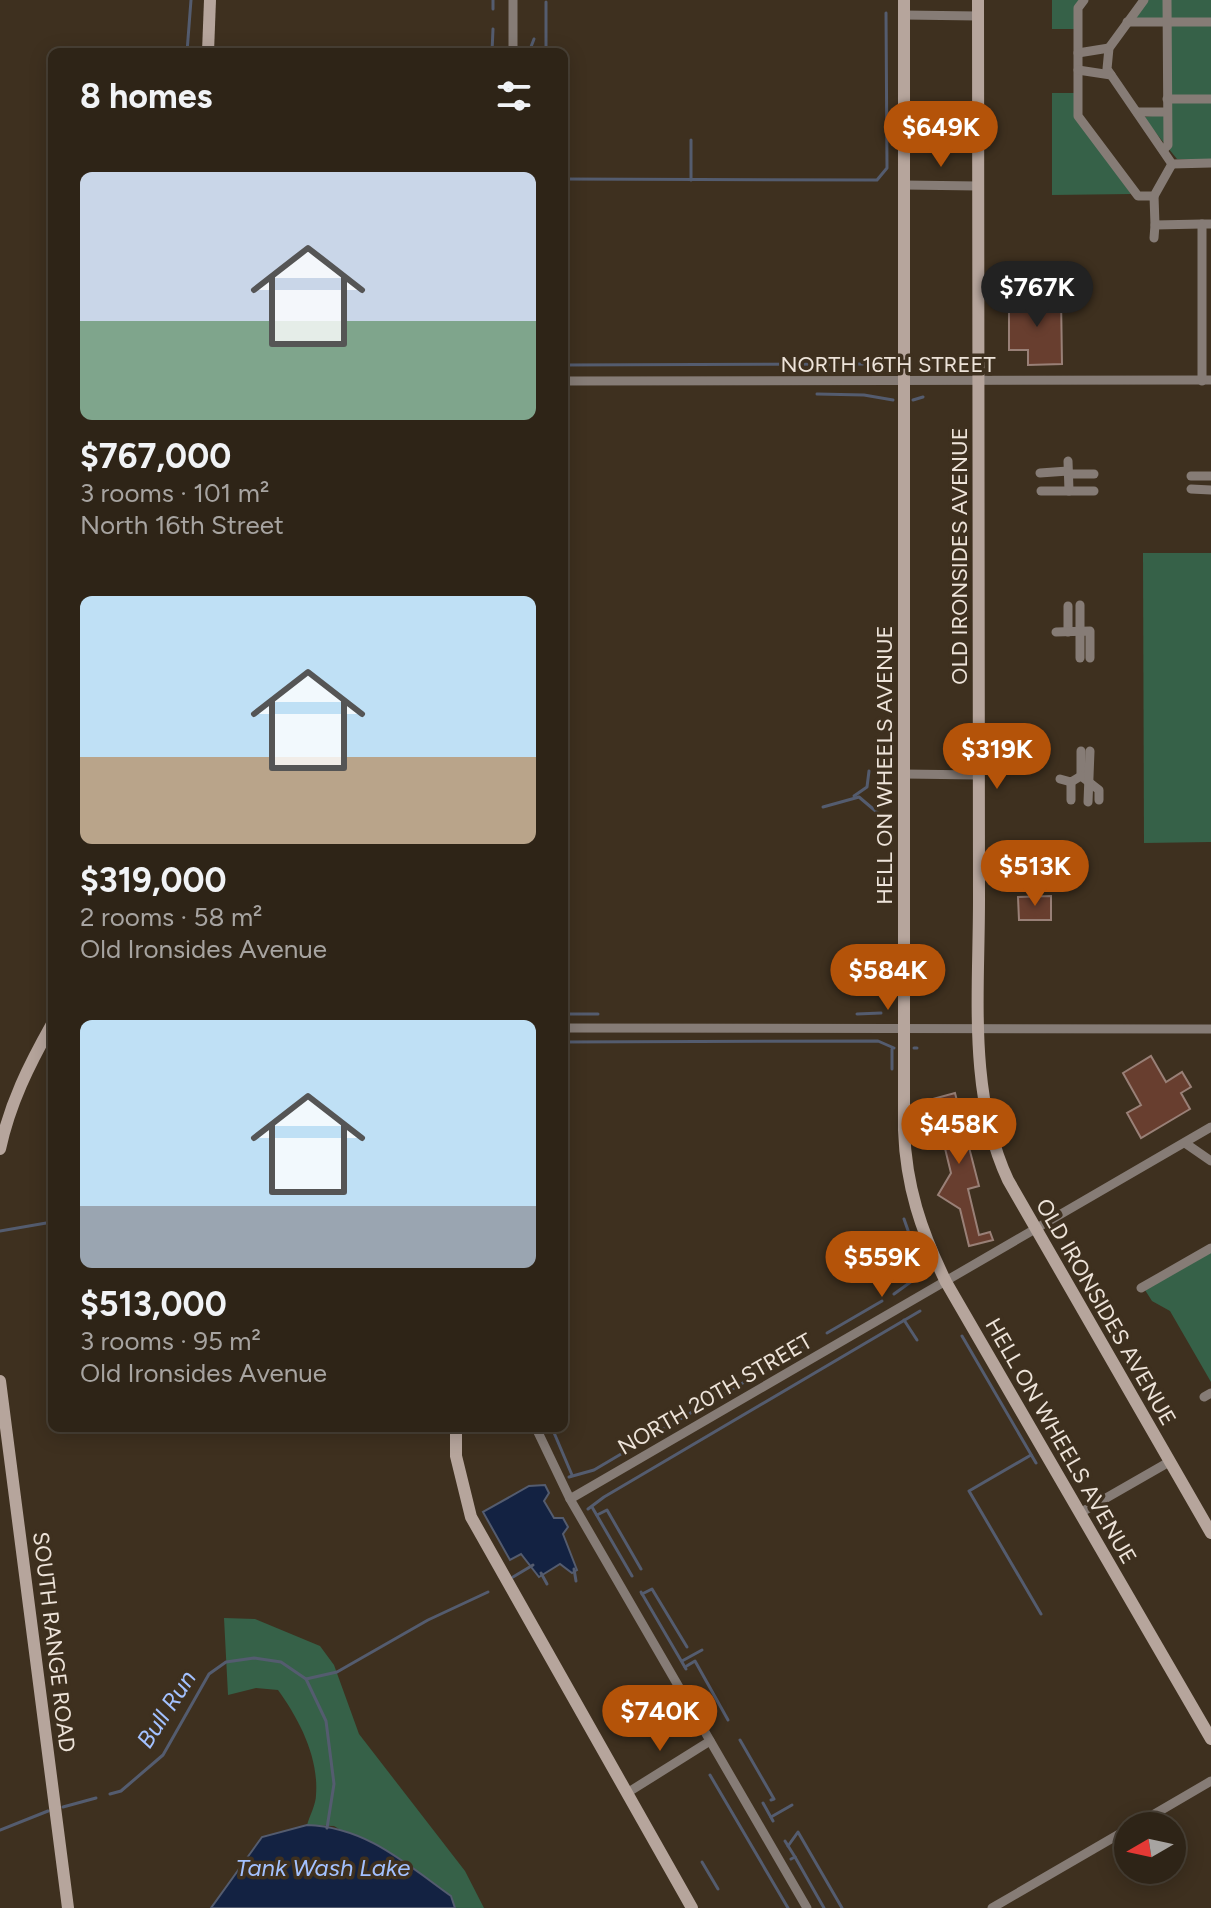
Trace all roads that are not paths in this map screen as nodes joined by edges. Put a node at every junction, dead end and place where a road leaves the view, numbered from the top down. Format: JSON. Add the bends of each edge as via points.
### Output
{"nodes":[{"id":1,"x":210,"y":0,"type":"edge"},
{"id":2,"x":513,"y":0,"type":"edge"},
{"id":3,"x":904,"y":0,"type":"edge"},
{"id":4,"x":978,"y":0,"type":"edge"},
{"id":5,"x":1084,"y":0,"type":"edge"},
{"id":6,"x":1144,"y":0,"type":"edge"},
{"id":7,"x":1167,"y":0,"type":"edge"},
{"id":8,"x":904,"y":15,"type":"junction"},
{"id":9,"x":978,"y":16,"type":"junction"},
{"id":10,"x":1127,"y":22,"type":"junction"},
{"id":11,"x":1167,"y":22,"type":"junction"},
{"id":12,"x":1211,"y":22,"type":"edge"},
{"id":13,"x":208,"y":48,"type":"edge"},
{"id":14,"x":513,"y":48,"type":"edge"},
{"id":15,"x":1109,"y":48,"type":"junction"},
{"id":16,"x":1078,"y":53,"type":"junction"},
{"id":17,"x":1078,"y":70,"type":"junction"},
{"id":18,"x":1111,"y":75,"type":"junction"},
{"id":19,"x":1167,"y":99,"type":"junction"},
{"id":20,"x":1211,"y":99,"type":"edge"},
{"id":21,"x":1137,"y":112,"type":"junction"},
{"id":22,"x":1167,"y":112,"type":"junction"},
{"id":23,"x":1163,"y":150,"type":"junction"},
{"id":24,"x":1211,"y":163,"type":"edge"},
{"id":25,"x":1172,"y":164,"type":"junction"},
{"id":26,"x":904,"y":185,"type":"junction"},
{"id":27,"x":978,"y":186,"type":"junction"},
{"id":28,"x":1154,"y":196,"type":"junction"},
{"id":29,"x":1207,"y":224,"type":"edge"},
{"id":30,"x":1155,"y":225,"type":"junction"},
{"id":31,"x":1154,"y":238,"type":"dead end"},
{"id":32,"x":1206,"y":380,"type":"edge"},
{"id":33,"x":568,"y":381,"type":"edge"},
{"id":34,"x":904,"y":382,"type":"junction"},
{"id":35,"x":978,"y":382,"type":"junction"},
{"id":36,"x":1068,"y":469,"type":"junction"},
{"id":37,"x":1040,"y":473,"type":"dead end"},
{"id":38,"x":1094,"y":474,"type":"dead end"},
{"id":39,"x":1191,"y":476,"type":"dead end"},
{"id":40,"x":1211,"y":476,"type":"edge"},
{"id":41,"x":1191,"y":489,"type":"dead end"},
{"id":42,"x":1211,"y":490,"type":"edge"},
{"id":43,"x":1041,"y":491,"type":"dead end"},
{"id":44,"x":1069,"y":491,"type":"junction"},
{"id":45,"x":1094,"y":491,"type":"dead end"},
{"id":46,"x":1080,"y":605,"type":"dead end"},
{"id":47,"x":1068,"y":606,"type":"dead end"},
{"id":48,"x":1056,"y":632,"type":"dead end"},
{"id":49,"x":1068,"y":632,"type":"junction"},
{"id":50,"x":1080,"y":632,"type":"junction"},
{"id":51,"x":1085,"y":658,"type":"dead end"},
{"id":52,"x":1085,"y":751,"type":"dead end"},
{"id":53,"x":904,"y":774,"type":"junction"},
{"id":54,"x":979,"y":775,"type":"junction"},
{"id":55,"x":1085,"y":778,"type":"junction"},
{"id":56,"x":1060,"y":779,"type":"dead end"},
{"id":57,"x":1071,"y":782,"type":"junction"},
{"id":58,"x":1071,"y":800,"type":"dead end"},
{"id":59,"x":1094,"y":801,"type":"dead end"},
{"id":60,"x":568,"y":1028,"type":"edge"},
{"id":61,"x":905,"y":1029,"type":"junction"},
{"id":62,"x":979,"y":1029,"type":"junction"},
{"id":63,"x":1211,"y":1029,"type":"edge"},
{"id":64,"x":48,"y":1031,"type":"edge"},
{"id":65,"x":1211,"y":1127,"type":"edge"},
{"id":66,"x":1185,"y":1143,"type":"junction"},
{"id":67,"x":0,"y":1149,"type":"edge"},
{"id":68,"x":1211,"y":1161,"type":"edge"},
{"id":69,"x":1036,"y":1231,"type":"junction"},
{"id":70,"x":1211,"y":1248,"type":"edge"},
{"id":71,"x":946,"y":1282,"type":"junction"},
{"id":72,"x":1141,"y":1288,"type":"dead end"},
{"id":73,"x":0,"y":1381,"type":"edge"},
{"id":74,"x":456,"y":1432,"type":"edge"},
{"id":75,"x":538,"y":1432,"type":"edge"},
{"id":76,"x":1169,"y":1462,"type":"junction"},
{"id":77,"x":570,"y":1499,"type":"junction"},
{"id":78,"x":1211,"y":1503,"type":"edge"},
{"id":79,"x":1198,"y":1511,"type":"junction"},
{"id":80,"x":1080,"y":1513,"type":"junction"},
{"id":81,"x":1211,"y":1533,"type":"edge"},
{"id":82,"x":1211,"y":1739,"type":"edge"},
{"id":83,"x":710,"y":1741,"type":"junction"},
{"id":84,"x":1211,"y":1781,"type":"edge"},
{"id":85,"x":627,"y":1793,"type":"junction"},
{"id":86,"x":1158,"y":1812,"type":"edge"},
{"id":87,"x":1114,"y":1837,"type":"edge"},
{"id":88,"x":68,"y":1908,"type":"edge"},
{"id":89,"x":692,"y":1908,"type":"edge"},
{"id":90,"x":807,"y":1908,"type":"edge"},
{"id":91,"x":992,"y":1908,"type":"edge"}],
"edges":[{"from":1,"to":13,"type":"street"},
{"from":2,"to":14,"type":"street"},
{"from":3,"to":8,"type":"street","name":"HELL ON WHEELS AVENUE"},
{"from":4,"to":9,"type":"street","name":"OLD IRONSIDES AVENUE"},
{"from":5,"to":16,"type":"street","via":[[1078,8]]},
{"from":6,"to":10,"type":"street"},
{"from":7,"to":11,"type":"street"},
{"from":8,"to":9,"type":"street"},
{"from":8,"to":26,"type":"street","name":"HELL ON WHEELS AVENUE"},
{"from":9,"to":27,"type":"street","name":"OLD IRONSIDES AVENUE"},
{"from":10,"to":11,"type":"street"},
{"from":10,"to":15,"type":"street"},
{"from":11,"to":12,"type":"street"},
{"from":11,"to":19,"type":"street"},
{"from":15,"to":16,"type":"street"},
{"from":15,"to":18,"type":"street"},
{"from":16,"to":17,"type":"street"},
{"from":17,"to":18,"type":"street"},
{"from":17,"to":28,"type":"street","via":[[1078,116],[1138,196]]},
{"from":18,"to":21,"type":"street"},
{"from":19,"to":20,"type":"street"},
{"from":19,"to":22,"type":"street"},
{"from":21,"to":22,"type":"street"},
{"from":21,"to":23,"type":"street"},
{"from":22,"to":23,"type":"street","via":[[1168,145]]},
{"from":23,"to":25,"type":"street"},
{"from":24,"to":25,"type":"street"},
{"from":25,"to":28,"type":"street"},
{"from":26,"to":27,"type":"street"},
{"from":26,"to":34,"type":"street","name":"HELL ON WHEELS AVENUE"},
{"from":27,"to":35,"type":"street","name":"OLD IRONSIDES AVENUE"},
{"from":28,"to":30,"type":"street"},
{"from":29,"to":30,"type":"street"},
{"from":29,"to":32,"type":"street"},
{"from":30,"to":31,"type":"street"},
{"from":32,"to":35,"type":"street","name":"NORTH 16TH STREET"},
{"from":33,"to":34,"type":"street","name":"NORTH 16TH STREET"},
{"from":34,"to":35,"type":"street","name":"NORTH 16TH STREET"},
{"from":34,"to":53,"type":"street","name":"HELL ON WHEELS AVENUE"},
{"from":35,"to":54,"type":"street","name":"OLD IRONSIDES AVENUE"},
{"from":36,"to":37,"type":"street"},
{"from":36,"to":38,"type":"street"},
{"from":36,"to":44,"type":"street"},
{"from":39,"to":40,"type":"street"},
{"from":41,"to":42,"type":"street"},
{"from":43,"to":44,"type":"street"},
{"from":44,"to":45,"type":"street"},
{"from":46,"to":50,"type":"street"},
{"from":47,"to":49,"type":"street"},
{"from":48,"to":49,"type":"street"},
{"from":49,"to":50,"type":"street"},
{"from":50,"to":51,"type":"street","via":[[1090,631]]},
{"from":52,"to":55,"type":"street"},
{"from":53,"to":54,"type":"street"},
{"from":53,"to":61,"type":"street","name":"HELL ON WHEELS AVENUE"},
{"from":54,"to":62,"type":"street","name":"OLD IRONSIDES AVENUE"},
{"from":55,"to":57,"type":"street"},
{"from":55,"to":59,"type":"street"},
{"from":56,"to":57,"type":"street"},
{"from":57,"to":58,"type":"street"},
{"from":60,"to":61,"type":"street"},
{"from":61,"to":62,"type":"street"},
{"from":61,"to":71,"type":"street","name":"HELL ON WHEELS AVENUE","via":[[907,1173],[922,1233]]},
{"from":62,"to":63,"type":"street"},
{"from":62,"to":69,"type":"street","name":"OLD IRONSIDES AVENUE","via":[[992,1140]]},
{"from":64,"to":67,"type":"street","via":[[24,1074]]},
{"from":65,"to":66,"type":"street","name":"NORTH 20TH STREET"},
{"from":66,"to":68,"type":"street"},
{"from":66,"to":69,"type":"street","name":"NORTH 20TH STREET"},
{"from":69,"to":71,"type":"street","name":"NORTH 20TH STREET"},
{"from":69,"to":76,"type":"street","name":"OLD IRONSIDES AVENUE"},
{"from":70,"to":72,"type":"street"},
{"from":71,"to":77,"type":"street","name":"NORTH 20TH STREET"},
{"from":71,"to":80,"type":"street","name":"HELL ON WHEELS AVENUE"},
{"from":73,"to":88,"type":"street","name":"SOUTH RANGE ROAD"},
{"from":74,"to":85,"type":"street","via":[[461,1483],[471,1517]]},
{"from":75,"to":77,"type":"street"},
{"from":76,"to":79,"type":"street","name":"OLD IRONSIDES AVENUE"},
{"from":76,"to":80,"type":"street"},
{"from":77,"to":83,"type":"street"},
{"from":78,"to":79,"type":"street"},
{"from":79,"to":81,"type":"street","name":"OLD IRONSIDES AVENUE"},
{"from":80,"to":82,"type":"street","name":"HELL ON WHEELS AVENUE"},
{"from":83,"to":85,"type":"street"},
{"from":83,"to":90,"type":"street"},
{"from":84,"to":86,"type":"street"},
{"from":85,"to":89,"type":"street"},
{"from":87,"to":91,"type":"street"}]}
